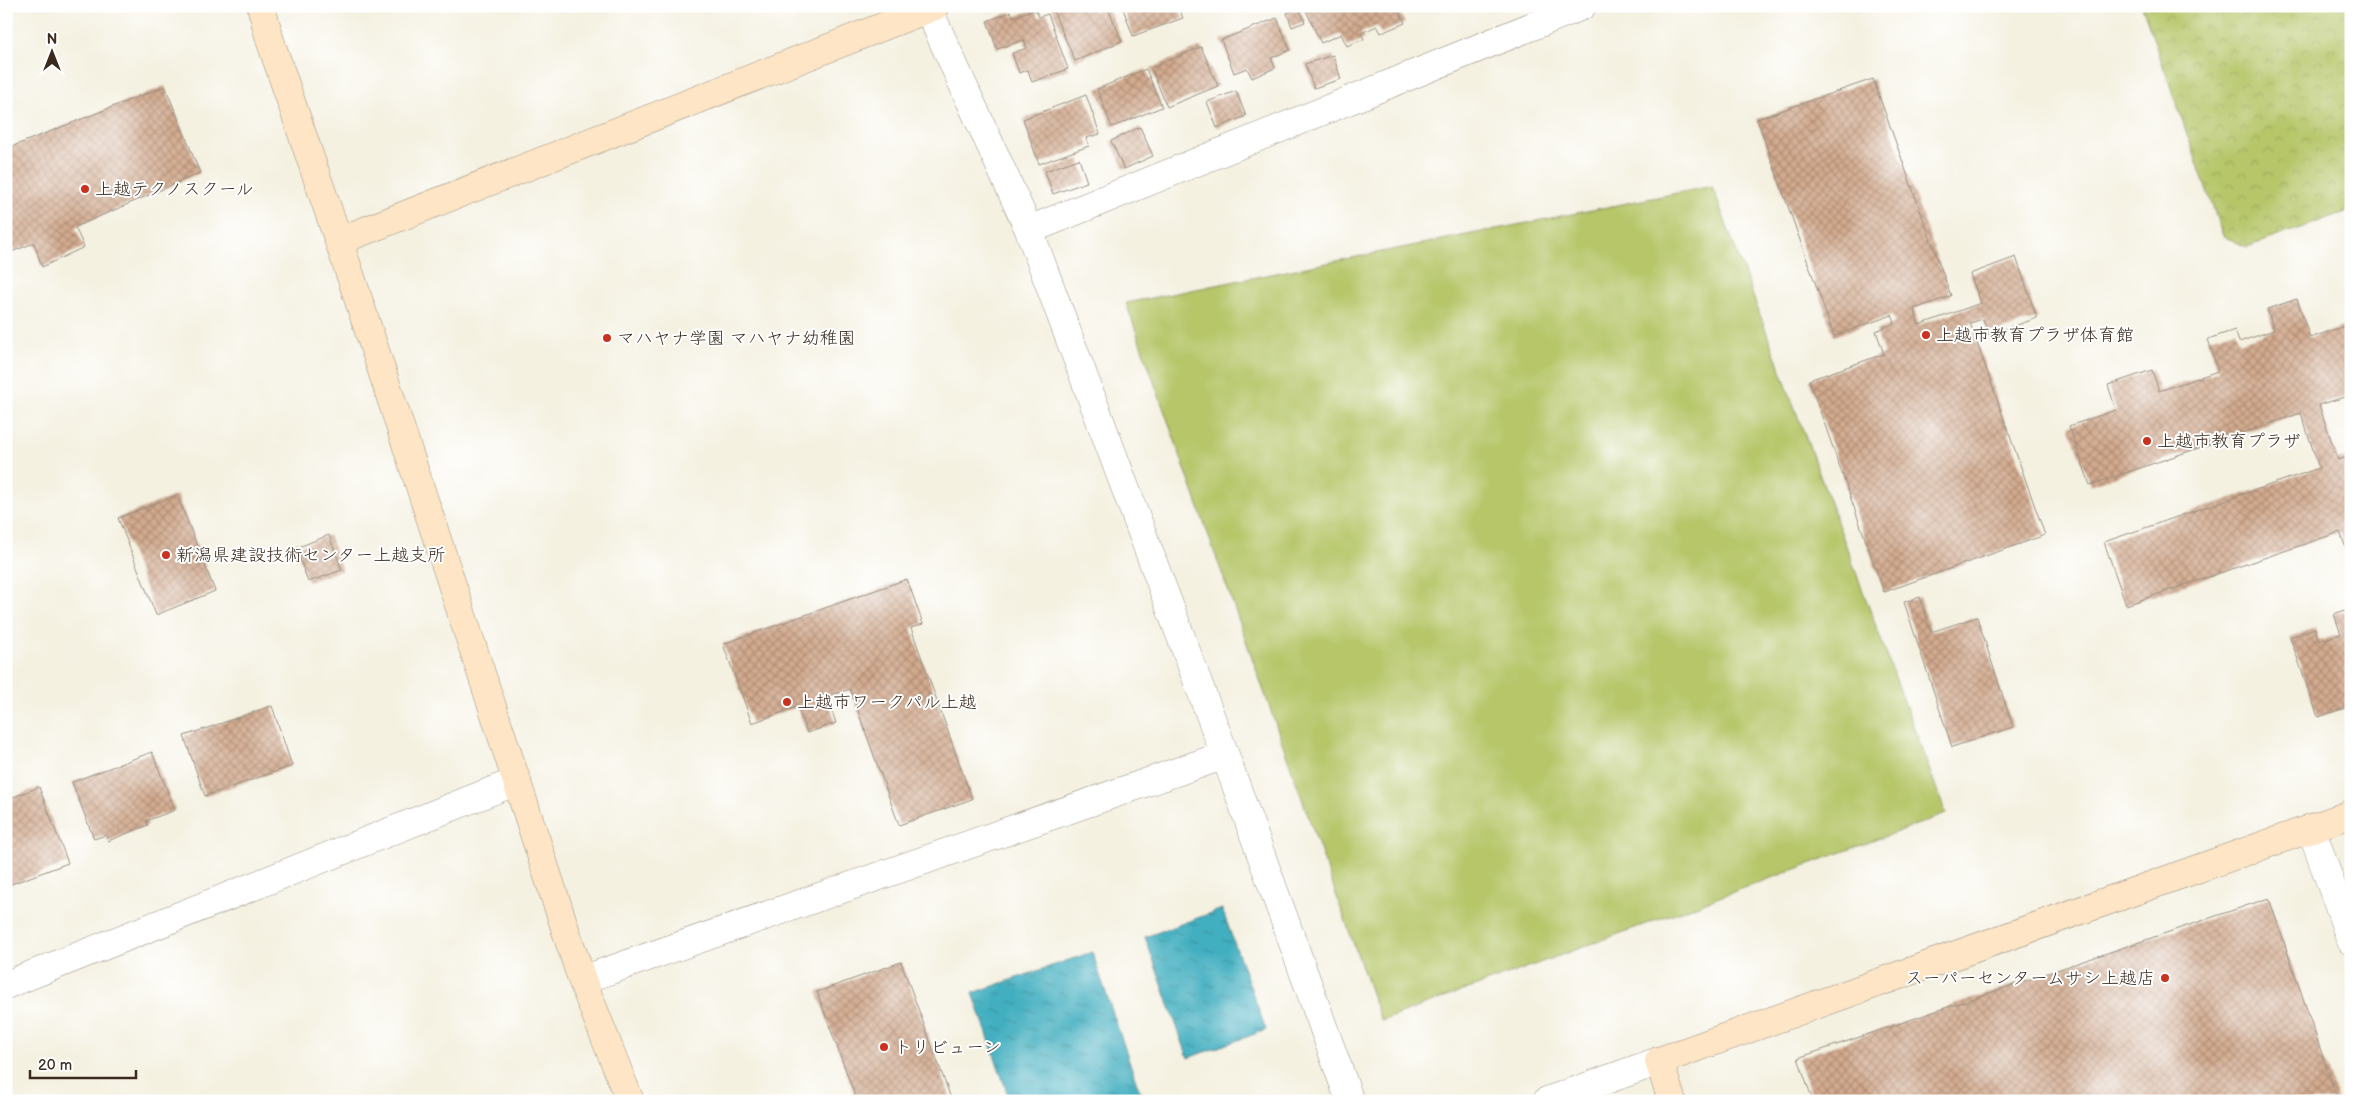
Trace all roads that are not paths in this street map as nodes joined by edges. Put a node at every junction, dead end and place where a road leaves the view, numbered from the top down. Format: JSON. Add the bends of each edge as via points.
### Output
{"nodes":[{"id":1,"x":261,"y":6,"type":"edge"},
{"id":2,"x":930,"y":7,"type":"edge"},
{"id":3,"x":1567,"y":9,"type":"edge"},
{"id":4,"x":1029,"y":230,"type":"junction"},
{"id":5,"x":339,"y":242,"type":"junction"},
{"id":6,"x":1225,"y":755,"type":"junction"},
{"id":7,"x":517,"y":781,"type":"junction"},
{"id":8,"x":2351,"y":814,"type":"edge"},
{"id":9,"x":2312,"y":828,"type":"junction"},
{"id":10,"x":2351,"y":941,"type":"edge"},
{"id":11,"x":582,"y":980,"type":"junction"},
{"id":12,"x":6,"y":984,"type":"edge"},
{"id":13,"x":1659,"y":1061,"type":"junction"},
{"id":14,"x":630,"y":1101,"type":"edge"},
{"id":15,"x":1350,"y":1101,"type":"edge"},
{"id":16,"x":1547,"y":1101,"type":"edge"},
{"id":17,"x":1672,"y":1101,"type":"edge"}],
"edges":[{"from":1,"to":5,"type":"street"},
{"from":2,"to":4,"type":"street"},
{"from":2,"to":5,"type":"street"},
{"from":3,"to":4,"type":"street"},
{"from":4,"to":6,"type":"street"},
{"from":5,"to":7,"type":"street"},
{"from":6,"to":11,"type":"street"},
{"from":6,"to":15,"type":"street"},
{"from":7,"to":11,"type":"street"},
{"from":7,"to":12,"type":"street"},
{"from":8,"to":9,"type":"street"},
{"from":9,"to":10,"type":"street"},
{"from":9,"to":13,"type":"street"},
{"from":11,"to":14,"type":"street"},
{"from":13,"to":16,"type":"street"},
{"from":13,"to":17,"type":"street"}]}
